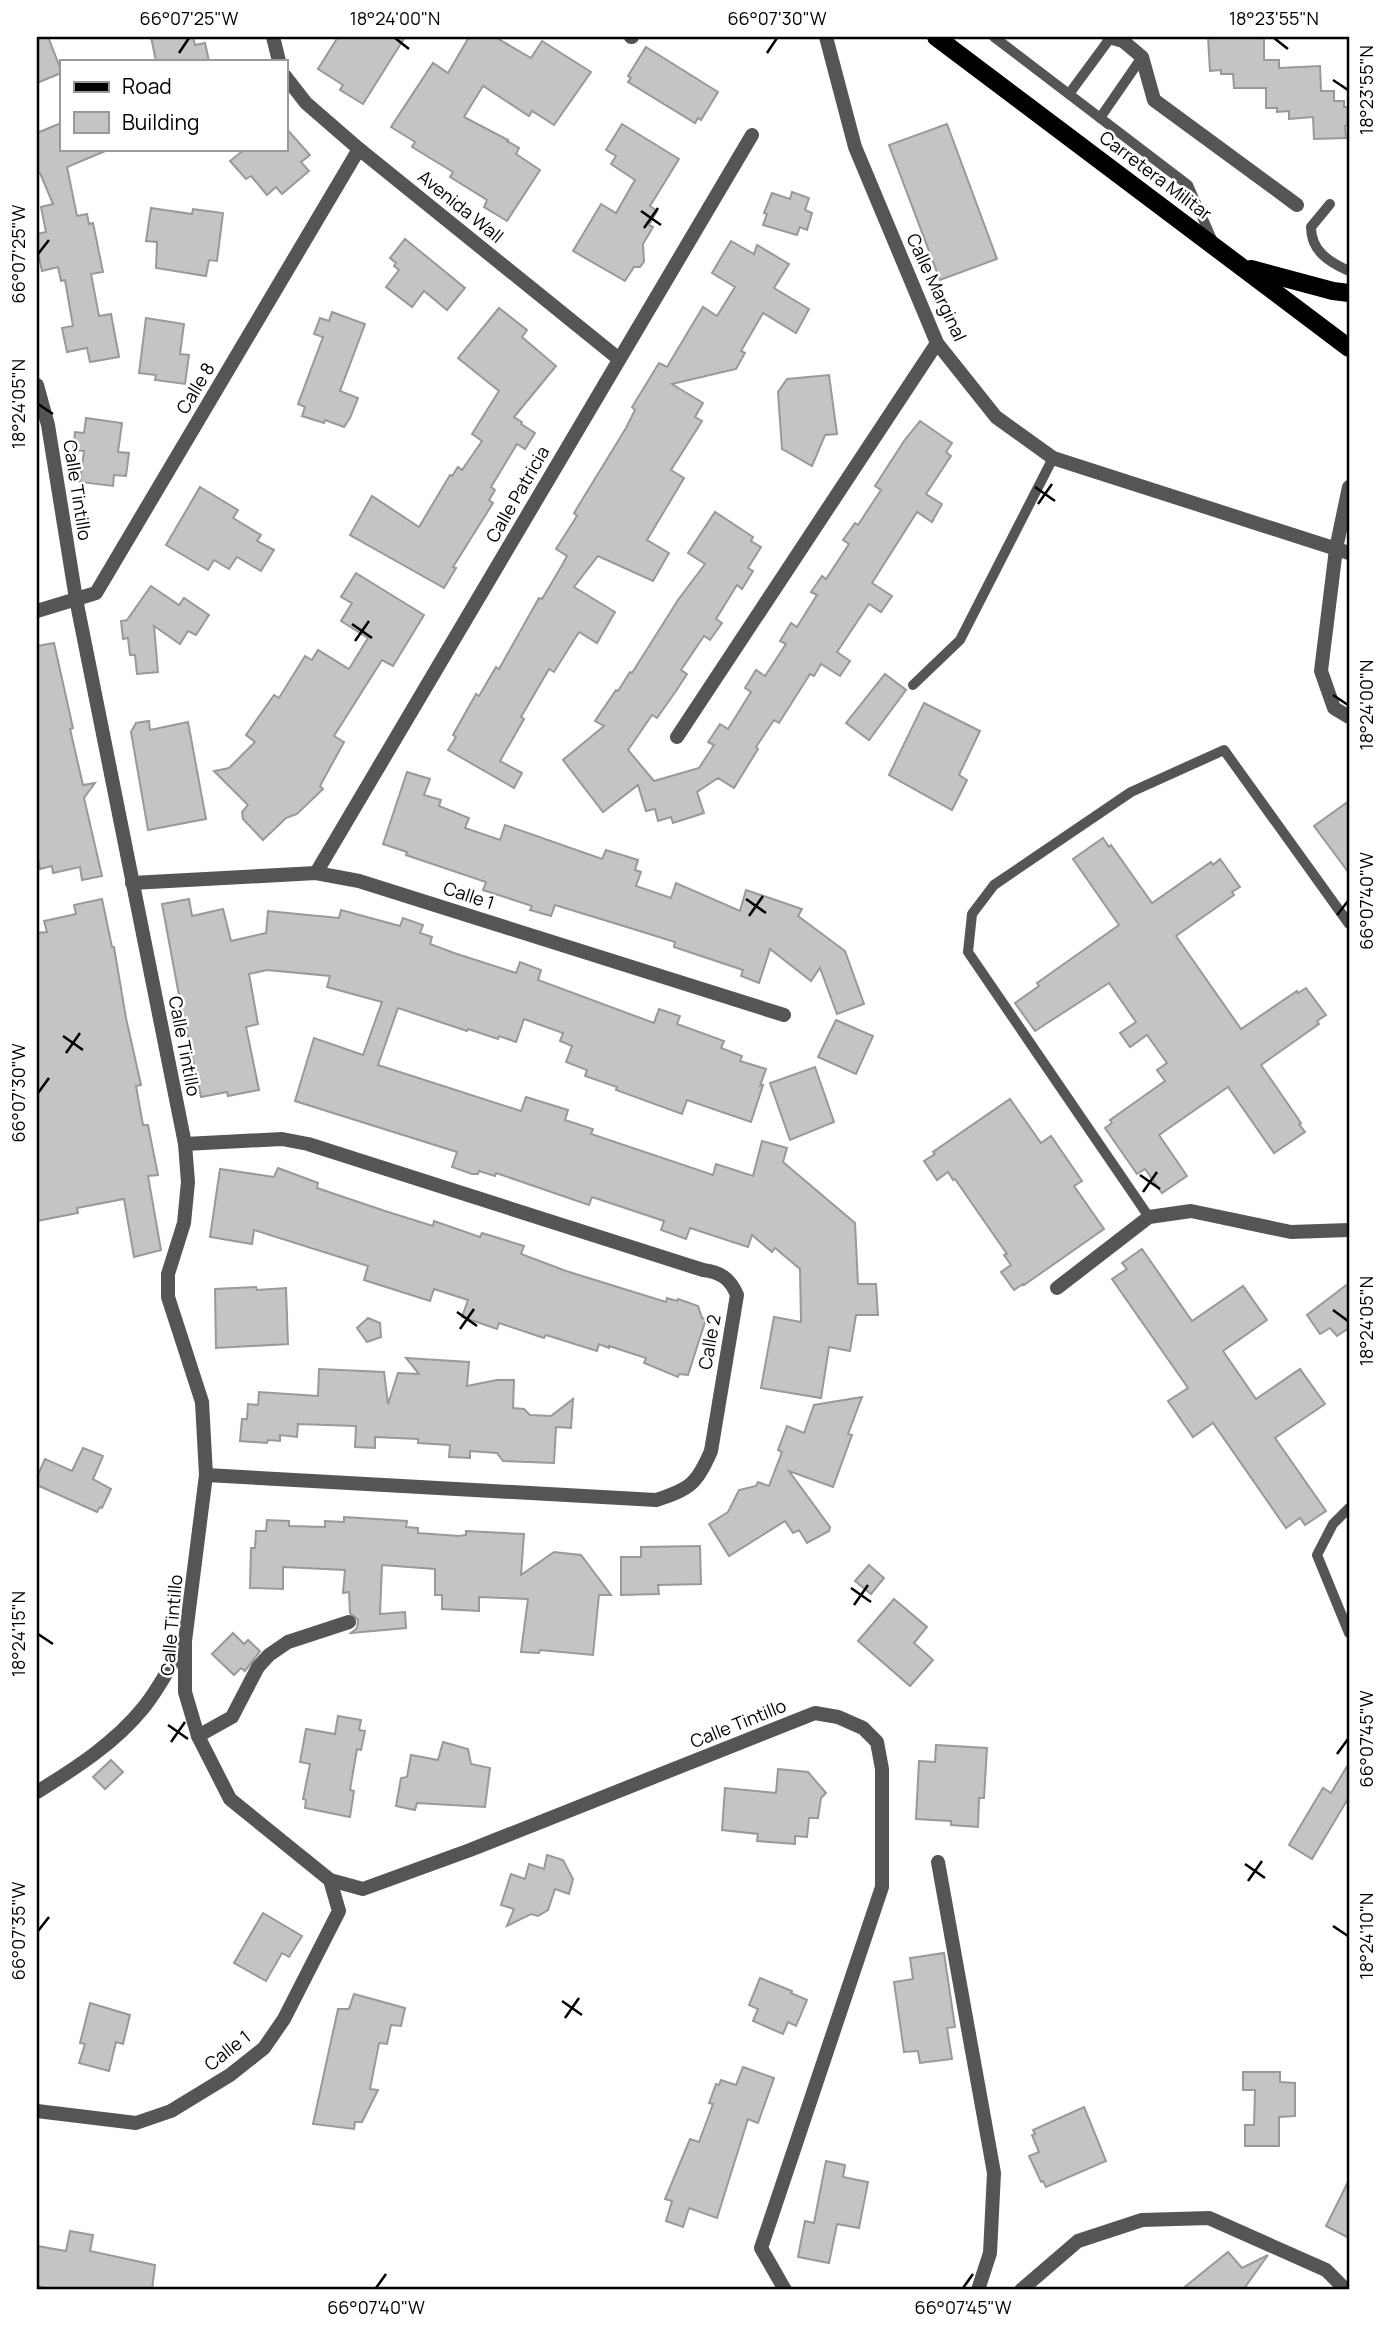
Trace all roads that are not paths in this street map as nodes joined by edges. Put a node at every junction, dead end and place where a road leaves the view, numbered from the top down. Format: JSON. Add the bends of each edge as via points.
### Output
{"nodes":[{"id":1,"x":273,"y":37,"type":"edge"},
{"id":2,"x":826,"y":37,"type":"edge"},
{"id":3,"x":936,"y":37,"type":"edge"},
{"id":4,"x":994,"y":37,"type":"edge"},
{"id":5,"x":1110,"y":37,"type":"edge"},
{"id":6,"x":1142,"y":57,"type":"junction"},
{"id":7,"x":279,"y":60,"type":"edge"},
{"id":8,"x":287,"y":79,"type":"edge"},
{"id":9,"x":1069,"y":94,"type":"junction"},
{"id":10,"x":1100,"y":118,"type":"junction"},
{"id":11,"x":752,"y":135,"type":"dead end"},
{"id":12,"x":359,"y":149,"type":"junction"},
{"id":13,"x":1330,"y":204,"type":"dead end"},
{"id":14,"x":1297,"y":205,"type":"dead end"},
{"id":15,"x":1215,"y":247,"type":"junction"},
{"id":16,"x":1242,"y":267,"type":"junction"},
{"id":17,"x":1349,"y":271,"type":"edge"},
{"id":18,"x":1349,"y":293,"type":"edge"},
{"id":19,"x":937,"y":343,"type":"junction"},
{"id":20,"x":1349,"y":348,"type":"edge"},
{"id":21,"x":619,"y":359,"type":"junction"},
{"id":22,"x":37,"y":385,"type":"edge"},
{"id":23,"x":1053,"y":458,"type":"junction"},
{"id":24,"x":1349,"y":487,"type":"edge"},
{"id":25,"x":1343,"y":551,"type":"edge"},
{"id":26,"x":76,"y":599,"type":"junction"},
{"id":27,"x":37,"y":611,"type":"edge"},
{"id":28,"x":913,"y":685,"type":"dead end"},
{"id":29,"x":1349,"y":717,"type":"edge"},
{"id":30,"x":677,"y":737,"type":"dead end"},
{"id":31,"x":316,"y":873,"type":"junction"},
{"id":32,"x":132,"y":883,"type":"junction"},
{"id":33,"x":1349,"y":924,"type":"edge"},
{"id":34,"x":784,"y":1015,"type":"dead end"},
{"id":35,"x":185,"y":1144,"type":"junction"},
{"id":36,"x":1149,"y":1217,"type":"junction"},
{"id":37,"x":1349,"y":1230,"type":"edge"},
{"id":38,"x":1057,"y":1288,"type":"dead end"},
{"id":39,"x":206,"y":1475,"type":"junction"},
{"id":40,"x":1349,"y":1508,"type":"edge"},
{"id":41,"x":349,"y":1622,"type":"dead end"},
{"id":42,"x":1349,"y":1633,"type":"edge"},
{"id":43,"x":185,"y":1642,"type":"junction"},
{"id":44,"x":198,"y":1736,"type":"junction"},
{"id":45,"x":37,"y":1792,"type":"edge"},
{"id":46,"x":938,"y":1862,"type":"dead end"},
{"id":47,"x":330,"y":1880,"type":"junction"},
{"id":48,"x":37,"y":2111,"type":"edge"},
{"id":49,"x":785,"y":2290,"type":"edge"},
{"id":50,"x":978,"y":2290,"type":"edge"},
{"id":51,"x":1021,"y":2290,"type":"edge"},
{"id":52,"x":1346,"y":2290,"type":"edge"}],
"edges":[{"from":1,"to":7,"type":"street"},
{"from":2,"to":19,"type":"street","name":"Calle Marginal","via":[[855,147]]},
{"from":3,"to":15,"type":"main road","name":"Carretera Militar"},
{"from":4,"to":9,"type":"lane"},
{"from":5,"to":6,"type":"street"},
{"from":5,"to":9,"type":"lane"},
{"from":6,"to":10,"type":"lane"},
{"from":6,"to":14,"type":"street","via":[[1154,100]]},
{"from":8,"to":12,"type":"street","name":"Avenida Wall","via":[[306,103]]},
{"from":9,"to":10,"type":"lane"},
{"from":10,"to":15,"type":"lane","via":[[1188,185]]},
{"from":11,"to":21,"type":"street","name":"Calle Patricia"},
{"from":12,"to":21,"type":"street","name":"Avenida Wall"},
{"from":12,"to":26,"type":"street","name":"Calle 8","via":[[96,593]]},
{"from":13,"to":17,"type":"lane","via":[[1311,227],[1314,246]]},
{"from":15,"to":16,"type":"main road","name":"Carretera Militar"},
{"from":16,"to":18,"type":"main road"},
{"from":16,"to":20,"type":"main road","name":"Carretera Militar"},
{"from":19,"to":23,"type":"street","name":"Calle Marginal","via":[[996,417]]},
{"from":19,"to":30,"type":"street"},
{"from":21,"to":31,"type":"street","name":"Calle Patricia"},
{"from":22,"to":26,"type":"street","name":"Calle Tintillo","via":[[48,425]]},
{"from":23,"to":25,"type":"street","name":"Calle Marginal"},
{"from":23,"to":28,"type":"lane","via":[[960,640]]},
{"from":24,"to":25,"type":"street","via":[[1344,502]]},
{"from":25,"to":29,"type":"street","via":[[1321,671],[1334,708]]},
{"from":26,"to":27,"type":"street","name":"Calle 8"},
{"from":26,"to":32,"type":"street","name":"Calle Tintillo"},
{"from":31,"to":32,"type":"street","name":"Calle 1"},
{"from":31,"to":34,"type":"street","name":"Calle 1","via":[[359,881]]},
{"from":32,"to":35,"type":"street","name":"Calle Tintillo"},
{"from":33,"to":36,"type":"lane","via":[[1224,750],[1131,792],[994,885],[972,914],[968,952]]},
{"from":35,"to":39,"type":"street","name":"Calle Tintillo","via":[[184,1223],[167,1274],[168,1297],[202,1402]]},
{"from":35,"to":39,"type":"street","name":"Calle 2","via":[[282,1139],[308,1144],[715,1272],[733,1284],[737,1294],[711,1451],[691,1485],[656,1500]]},
{"from":36,"to":37,"type":"street","via":[[1191,1211],[1291,1232]]},
{"from":36,"to":38,"type":"street"},
{"from":39,"to":43,"type":"street","name":"Calle Tintillo"},
{"from":40,"to":42,"type":"lane","via":[[1333,1524],[1317,1555]]},
{"from":41,"to":44,"type":"street","via":[[288,1642],[269,1655],[232,1717]]},
{"from":43,"to":44,"type":"street","name":"Calle Tintillo","via":[[185,1692]]},
{"from":43,"to":45,"type":"street","via":[[145,1706],[111,1742]]},
{"from":44,"to":47,"type":"street","name":"Calle Tintillo","via":[[230,1799]]},
{"from":46,"to":50,"type":"street","via":[[994,2173],[990,2253]]},
{"from":47,"to":48,"type":"street","name":"Calle 1","via":[[339,1912],[264,2048],[230,2075],[171,2111],[136,2123]]},
{"from":47,"to":49,"type":"street","name":"Calle Tintillo","via":[[363,1889],[815,1713],[863,1728],[877,1742],[882,1769],[882,1888],[761,2248]]},
{"from":51,"to":52,"type":"street","via":[[1078,2241],[1142,2220],[1209,2218],[1326,2270]]}]}
